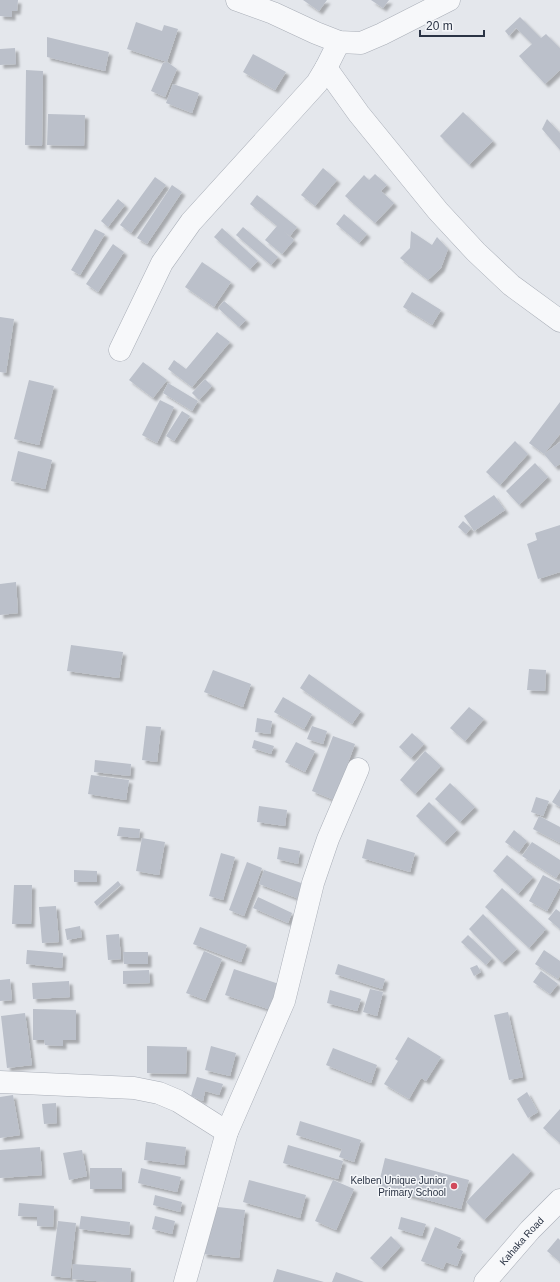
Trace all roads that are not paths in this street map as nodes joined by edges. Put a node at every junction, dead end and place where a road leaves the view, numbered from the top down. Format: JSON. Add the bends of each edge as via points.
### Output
{"nodes":[{"id":1,"x":237,"y":0,"type":"edge"},
{"id":2,"x":449,"y":0,"type":"edge"},
{"id":3,"x":339,"y":42,"type":"junction"},
{"id":4,"x":326,"y":68,"type":"junction"},
{"id":5,"x":560,"y":321,"type":"edge"},
{"id":6,"x":120,"y":350,"type":"dead end"},
{"id":7,"x":358,"y":769,"type":"dead end"},
{"id":8,"x":0,"y":1082,"type":"edge"},
{"id":9,"x":227,"y":1132,"type":"junction"},
{"id":10,"x":560,"y":1200,"type":"edge"},
{"id":11,"x":185,"y":1282,"type":"edge"},
{"id":12,"x":485,"y":1282,"type":"edge"}],
"edges":[{"from":1,"to":3,"type":"street"},
{"from":2,"to":3,"type":"street","via":[[361,43]]},
{"from":3,"to":4,"type":"street"},
{"from":4,"to":5,"type":"street","via":[[359,114],[438,211],[511,285]]},
{"from":4,"to":6,"type":"street","via":[[317,83],[191,222],[162,263]]},
{"from":7,"to":9,"type":"street","via":[[328,839],[313,883],[284,1001]]},
{"from":8,"to":9,"type":"street","via":[[134,1088],[178,1100]]},
{"from":9,"to":11,"type":"street"},
{"from":10,"to":12,"type":"street","name":"Kahaka Road"}]}
